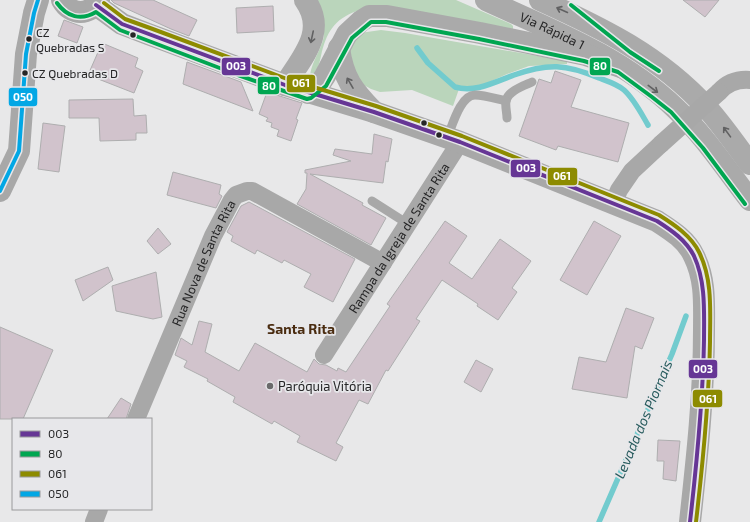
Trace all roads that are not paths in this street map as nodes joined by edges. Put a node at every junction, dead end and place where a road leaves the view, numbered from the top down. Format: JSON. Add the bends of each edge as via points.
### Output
{"nodes":[{"id":1,"x":38,"y":0,"type":"edge"},
{"id":2,"x":62,"y":0,"type":"edge"},
{"id":3,"x":305,"y":0,"type":"edge"},
{"id":4,"x":486,"y":0,"type":"edge"},
{"id":5,"x":540,"y":0,"type":"edge"},
{"id":6,"x":575,"y":0,"type":"edge"},
{"id":7,"x":98,"y":3,"type":"edge"},
{"id":8,"x":634,"y":47,"type":"junction"},
{"id":9,"x":339,"y":48,"type":"junction"},
{"id":10,"x":621,"y":67,"type":"junction"},
{"id":11,"x":750,"y":80,"type":"edge"},
{"id":12,"x":532,"y":82,"type":"dead end"},
{"id":13,"x":285,"y":85,"type":"junction"},
{"id":14,"x":308,"y":93,"type":"junction"},
{"id":15,"x":506,"y":100,"type":"junction"},
{"id":16,"x":374,"y":112,"type":"junction"},
{"id":17,"x":507,"y":118,"type":"dead end"},
{"id":18,"x":454,"y":140,"type":"junction"},
{"id":19,"x":750,"y":164,"type":"edge"},
{"id":20,"x":0,"y":191,"type":"edge"},
{"id":21,"x":750,"y":200,"type":"edge"},
{"id":22,"x":372,"y":201,"type":"dead end"},
{"id":23,"x":613,"y":204,"type":"junction"},
{"id":24,"x":408,"y":224,"type":"junction"},
{"id":25,"x":383,"y":263,"type":"junction"},
{"id":26,"x":324,"y":355,"type":"dead end"},
{"id":27,"x":136,"y":418,"type":"edge"},
{"id":28,"x":99,"y":510,"type":"edge"},
{"id":29,"x":94,"y":522,"type":"edge"},
{"id":30,"x":690,"y":522,"type":"edge"}],
"edges":[{"from":1,"to":20,"type":"main road","via":[[26,54],[19,151]]},
{"from":2,"to":7,"type":"main road","via":[[71,10],[78,12],[91,10]]},
{"from":3,"to":13,"type":"highway","one_way":true,"via":[[312,14],[313,37]]},
{"from":4,"to":10,"type":"highway","name":"Via Rápida 1","via":[[572,40]]},
{"from":8,"to":5,"type":"highway","name":"Via Rápida 1","one_way":true},
{"from":6,"to":8,"type":"highway"},
{"from":7,"to":13,"type":"main road","via":[[122,24]]},
{"from":19,"to":8,"type":"highway","name":"Via Rápida 1","one_way":true,"via":[[722,125],[691,91]]},
{"from":9,"to":10,"type":"highway","via":[[347,34],[361,21],[369,16],[387,16],[586,55]]},
{"from":9,"to":14,"type":"highway","via":[[325,76]]},
{"from":16,"to":9,"type":"highway","one_way":true,"via":[[348,81],[341,66]]},
{"from":10,"to":21,"type":"highway","name":"Via Rápida 1","one_way":true,"via":[[656,92],[692,125]]},
{"from":11,"to":23,"type":"street","bridge":true,"via":[[737,80],[727,85],[661,144],[632,171]]},
{"from":12,"to":15,"type":"lane","via":[[511,93]]},
{"from":13,"to":14,"type":"main road"},
{"from":14,"to":16,"type":"main road"},
{"from":15,"to":17,"type":"lane"},
{"from":15,"to":18,"type":"lane","via":[[476,94],[466,98],[460,108]]},
{"from":16,"to":18,"type":"main road"},
{"from":18,"to":23,"type":"main road"},
{"from":18,"to":24,"type":"street","name":"Rampa da Igreja de Santa Rita"},
{"from":22,"to":24,"type":"lane"},
{"from":23,"to":30,"type":"main road","via":[[657,221],[675,233],[694,254],[702,278],[704,350],[701,413]]},
{"from":24,"to":25,"type":"street","name":"Rampa da Igreja de Santa Rita"},
{"from":25,"to":26,"type":"street","name":"Rampa da Igreja de Santa Rita"},
{"from":25,"to":27,"type":"street","name":"Rua Nova de Santa Rita","via":[[252,191],[240,192],[232,200],[213,236]]},
{"from":28,"to":29,"type":"street"}]}
